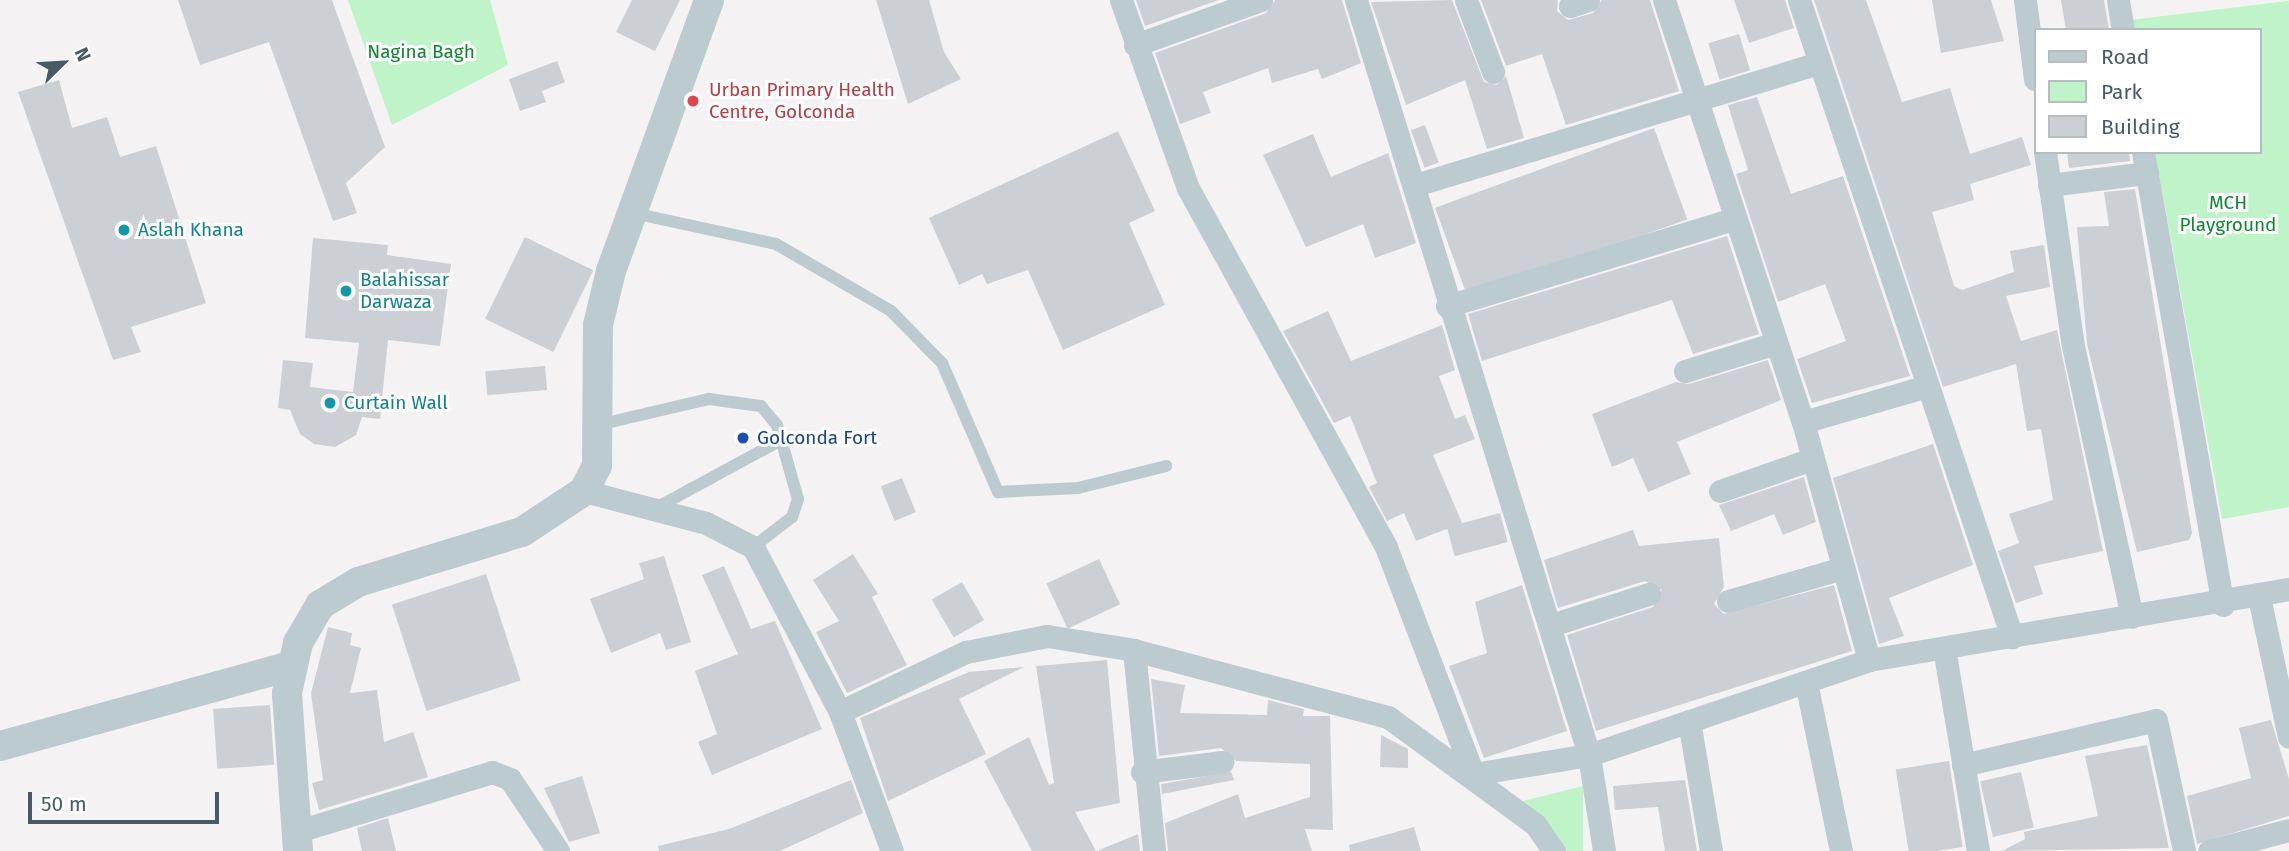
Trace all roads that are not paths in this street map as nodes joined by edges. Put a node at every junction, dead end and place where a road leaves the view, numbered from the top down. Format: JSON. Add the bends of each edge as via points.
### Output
{"nodes":[{"id":1,"x":709,"y":0,"type":"edge"},
{"id":2,"x":1121,"y":0,"type":"edge"},
{"id":3,"x":1261,"y":0,"type":"edge"},
{"id":4,"x":1356,"y":0,"type":"edge"},
{"id":5,"x":1466,"y":0,"type":"edge"},
{"id":6,"x":1664,"y":0,"type":"edge"},
{"id":7,"x":1799,"y":0,"type":"edge"},
{"id":8,"x":2025,"y":0,"type":"edge"},
{"id":9,"x":2118,"y":0,"type":"edge"},
{"id":10,"x":2123,"y":28,"type":"edge"},
{"id":11,"x":1135,"y":45,"type":"junction"},
{"id":12,"x":1817,"y":64,"type":"junction"},
{"id":13,"x":2034,"y":71,"type":"edge"},
{"id":14,"x":1493,"y":72,"type":"dead end"},
{"id":15,"x":1699,"y":103,"type":"junction"},
{"id":16,"x":2045,"y":154,"type":"edge"},
{"id":17,"x":2145,"y":163,"type":"edge"},
{"id":18,"x":1415,"y":185,"type":"junction"},
{"id":19,"x":2049,"y":185,"type":"junction"},
{"id":20,"x":629,"y":212,"type":"junction"},
{"id":21,"x":1734,"y":219,"type":"junction"},
{"id":22,"x":1447,"y":306,"type":"junction"},
{"id":23,"x":1776,"y":343,"type":"junction"},
{"id":24,"x":1685,"y":371,"type":"dead end"},
{"id":25,"x":1924,"y":387,"type":"junction"},
{"id":26,"x":1803,"y":422,"type":"junction"},
{"id":27,"x":602,"y":424,"type":"junction"},
{"id":28,"x":783,"y":439,"type":"junction"},
{"id":29,"x":1809,"y":460,"type":"junction"},
{"id":30,"x":1166,"y":466,"type":"dead end"},
{"id":31,"x":584,"y":491,"type":"junction"},
{"id":32,"x":1720,"y":491,"type":"dead end"},
{"id":33,"x":648,"y":512,"type":"junction"},
{"id":34,"x":753,"y":547,"type":"junction"},
{"id":35,"x":1843,"y":568,"type":"junction"},
{"id":36,"x":2289,"y":589,"type":"edge"},
{"id":37,"x":1649,"y":594,"type":"dead end"},
{"id":38,"x":2259,"y":597,"type":"junction"},
{"id":39,"x":1728,"y":600,"type":"dead end"},
{"id":40,"x":2223,"y":605,"type":"junction"},
{"id":41,"x":2132,"y":617,"type":"junction"},
{"id":42,"x":1551,"y":625,"type":"junction"},
{"id":43,"x":2012,"y":637,"type":"junction"},
{"id":44,"x":1944,"y":648,"type":"junction"},
{"id":45,"x":1134,"y":650,"type":"junction"},
{"id":46,"x":1869,"y":660,"type":"junction"},
{"id":47,"x":290,"y":666,"type":"junction"},
{"id":48,"x":1806,"y":682,"type":"junction"},
{"id":49,"x":840,"y":712,"type":"junction"},
{"id":50,"x":1689,"y":721,"type":"junction"},
{"id":51,"x":2289,"y":737,"type":"edge"},
{"id":52,"x":0,"y":746,"type":"edge"},
{"id":53,"x":1589,"y":755,"type":"junction"},
{"id":54,"x":1222,"y":762,"type":"dead end"},
{"id":55,"x":1963,"y":765,"type":"junction"},
{"id":56,"x":1142,"y":772,"type":"junction"},
{"id":57,"x":1473,"y":774,"type":"junction"},
{"id":58,"x":2289,"y":830,"type":"edge"},
{"id":59,"x":298,"y":841,"type":"edge"},
{"id":60,"x":558,"y":851,"type":"edge"},
{"id":61,"x":566,"y":851,"type":"edge"},
{"id":62,"x":572,"y":851,"type":"edge"},
{"id":63,"x":891,"y":851,"type":"edge"},
{"id":64,"x":1154,"y":851,"type":"edge"},
{"id":65,"x":1554,"y":851,"type":"edge"},
{"id":66,"x":1604,"y":851,"type":"edge"},
{"id":67,"x":1711,"y":851,"type":"edge"},
{"id":68,"x":1841,"y":851,"type":"edge"},
{"id":69,"x":1978,"y":851,"type":"edge"},
{"id":70,"x":2184,"y":851,"type":"edge"},
{"id":71,"x":2208,"y":851,"type":"edge"}],
"edges":[{"from":1,"to":20,"type":"street"},
{"from":2,"to":11,"type":"street"},
{"from":3,"to":11,"type":"street"},
{"from":4,"to":18,"type":"street"},
{"from":5,"to":14,"type":"street"},
{"from":6,"to":15,"type":"street"},
{"from":7,"to":12,"type":"street"},
{"from":8,"to":13,"type":"street"},
{"from":9,"to":10,"type":"street"},
{"from":11,"to":57,"type":"street","via":[[1188,188],[1386,547]]},
{"from":12,"to":15,"type":"street"},
{"from":12,"to":25,"type":"street"},
{"from":15,"to":18,"type":"street"},
{"from":15,"to":21,"type":"street"},
{"from":16,"to":19,"type":"street"},
{"from":17,"to":19,"type":"street"},
{"from":17,"to":40,"type":"street"},
{"from":18,"to":22,"type":"street"},
{"from":19,"to":41,"type":"street","via":[[2073,346]]},
{"from":20,"to":27,"type":"street","via":[[598,325]]},
{"from":20,"to":30,"type":"lane","via":[[776,244],[891,311],[942,363],[998,492],[1078,488]]},
{"from":21,"to":22,"type":"street"},
{"from":21,"to":23,"type":"street"},
{"from":22,"to":42,"type":"street"},
{"from":23,"to":24,"type":"street"},
{"from":23,"to":26,"type":"street"},
{"from":25,"to":26,"type":"street"},
{"from":25,"to":43,"type":"street"},
{"from":26,"to":29,"type":"street"},
{"from":27,"to":28,"type":"lane","via":[[709,400],[738,400],[761,406]]},
{"from":27,"to":31,"type":"street","via":[[597,466]]},
{"from":28,"to":33,"type":"lane"},
{"from":28,"to":34,"type":"lane","via":[[798,499],[792,517]]},
{"from":29,"to":32,"type":"street"},
{"from":29,"to":35,"type":"street"},
{"from":31,"to":33,"type":"street"},
{"from":31,"to":47,"type":"street","via":[[522,532],[335,594],[320,605]]},
{"from":33,"to":34,"type":"street","via":[[706,523]]},
{"from":34,"to":49,"type":"street"},
{"from":35,"to":39,"type":"street"},
{"from":35,"to":46,"type":"street"},
{"from":36,"to":38,"type":"street"},
{"from":37,"to":42,"type":"street"},
{"from":38,"to":40,"type":"street"},
{"from":38,"to":51,"type":"street"},
{"from":40,"to":41,"type":"street"},
{"from":41,"to":43,"type":"street"},
{"from":42,"to":53,"type":"street"},
{"from":43,"to":44,"type":"street"},
{"from":44,"to":46,"type":"street"},
{"from":44,"to":55,"type":"street"},
{"from":45,"to":49,"type":"street","via":[[1047,636],[966,652]]},
{"from":45,"to":56,"type":"street"},
{"from":45,"to":57,"type":"street","via":[[1388,717]]},
{"from":46,"to":48,"type":"street"},
{"from":47,"to":52,"type":"street"},
{"from":47,"to":59,"type":"street","via":[[287,735]]},
{"from":48,"to":50,"type":"street"},
{"from":48,"to":68,"type":"street"},
{"from":49,"to":63,"type":"street"},
{"from":50,"to":53,"type":"street"},
{"from":50,"to":67,"type":"street"},
{"from":53,"to":57,"type":"street"},
{"from":53,"to":66,"type":"street"},
{"from":54,"to":56,"type":"street"},
{"from":55,"to":69,"type":"street"},
{"from":55,"to":70,"type":"street","via":[[2156,720]]},
{"from":56,"to":64,"type":"street"},
{"from":57,"to":65,"type":"street","via":[[1535,824]]},
{"from":58,"to":71,"type":"street"},
{"from":59,"to":60,"type":"street","via":[[492,772],[510,779]]},
{"from":61,"to":62,"type":"street"}]}
